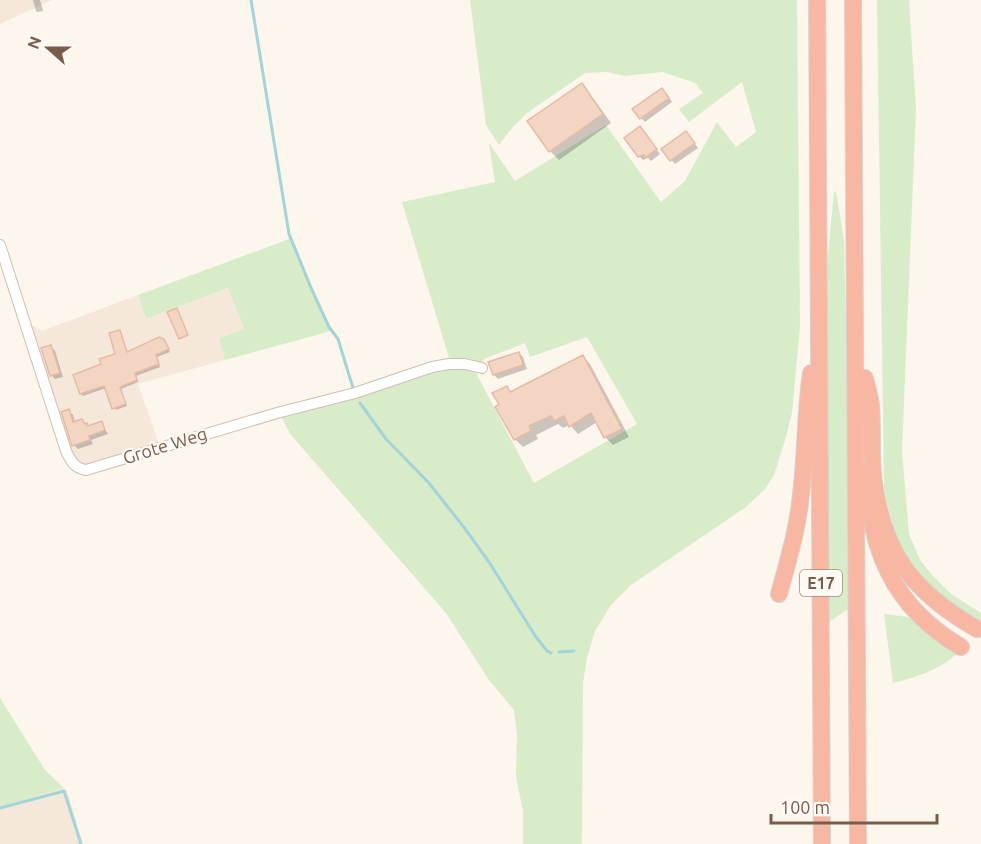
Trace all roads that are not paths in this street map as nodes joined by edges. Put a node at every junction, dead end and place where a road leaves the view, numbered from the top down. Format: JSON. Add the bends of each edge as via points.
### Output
{"nodes":[{"id":1,"x":817,"y":0,"type":"edge"},
{"id":2,"x":853,"y":0,"type":"edge"},
{"id":3,"x":0,"y":245,"type":"edge"},
{"id":4,"x":819,"y":322,"type":"junction"},
{"id":5,"x":856,"y":358,"type":"junction"},
{"id":6,"x":482,"y":368,"type":"dead end"},
{"id":7,"x":865,"y":378,"type":"junction"},
{"id":8,"x":779,"y":594,"type":"dead end"},
{"id":9,"x":977,"y":629,"type":"dead end"},
{"id":10,"x":961,"y":647,"type":"dead end"},
{"id":11,"x":822,"y":844,"type":"edge"},
{"id":12,"x":858,"y":844,"type":"edge"}],
"edges":[{"from":1,"to":4,"type":"highway","number":"E17"},
{"from":2,"to":5,"type":"highway","number":"E17"},
{"from":3,"to":6,"type":"street","name":"Grote Weg","via":[[66,451],[78,469],[86,470],[355,393],[432,367],[465,364]]},
{"from":4,"to":8,"type":"highway","via":[[808,397],[801,495],[794,542]]},
{"from":4,"to":11,"type":"highway","number":"E17"},
{"from":5,"to":7,"type":"highway"},
{"from":5,"to":12,"type":"highway","number":"E17"},
{"from":7,"to":9,"type":"highway","via":[[871,405],[874,476],[888,537],[911,578],[930,598]]},
{"from":7,"to":10,"type":"highway","via":[[867,485],[872,528],[882,562],[915,613]]}]}
